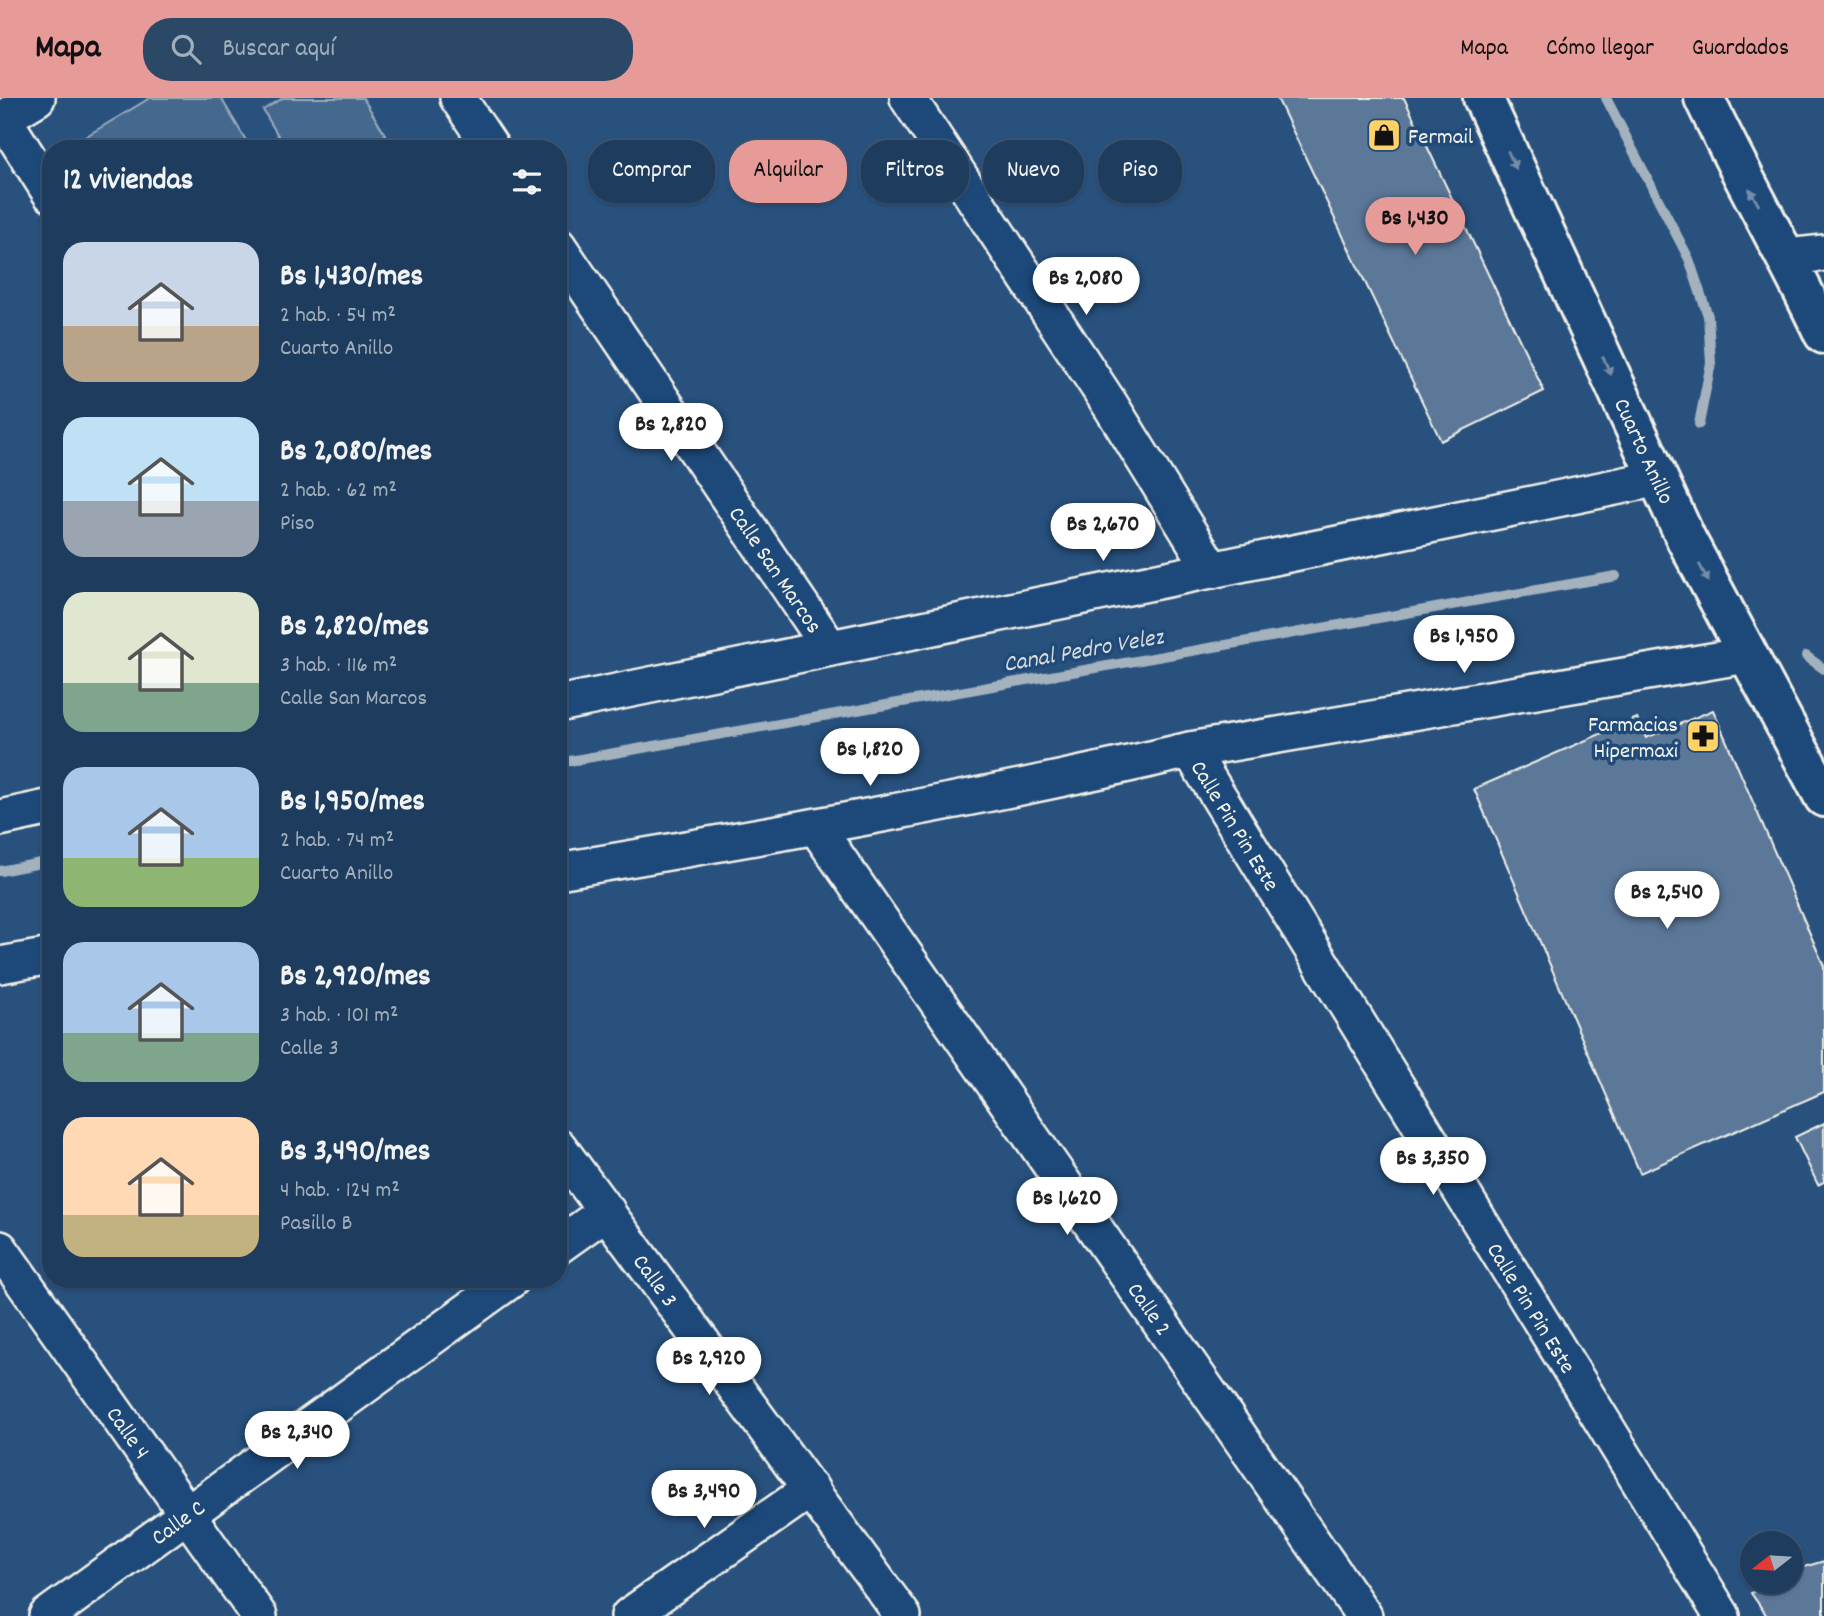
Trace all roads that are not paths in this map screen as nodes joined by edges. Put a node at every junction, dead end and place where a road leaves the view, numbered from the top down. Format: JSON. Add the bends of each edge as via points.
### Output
{"nodes":[{"id":1,"x":37,"y":98,"type":"edge"},
{"id":2,"x":458,"y":98,"type":"edge"},
{"id":3,"x":908,"y":98,"type":"edge"},
{"id":4,"x":1483,"y":98,"type":"edge"},
{"id":5,"x":1703,"y":98,"type":"edge"},
{"id":6,"x":1,"y":119,"type":"edge"},
{"id":7,"x":486,"y":140,"type":"edge"},
{"id":8,"x":42,"y":180,"type":"edge"},
{"id":9,"x":1824,"y":253,"type":"edge"},
{"id":10,"x":1787,"y":257,"type":"junction"},
{"id":11,"x":567,"y":259,"type":"edge"},
{"id":12,"x":1824,"y":334,"type":"edge"},
{"id":13,"x":1659,"y":478,"type":"junction"},
{"id":14,"x":1212,"y":570,"type":"junction"},
{"id":15,"x":830,"y":648,"type":"junction"},
{"id":16,"x":1747,"y":655,"type":"junction"},
{"id":17,"x":567,"y":702,"type":"edge"},
{"id":18,"x":1190,"y":750,"type":"junction"},
{"id":19,"x":1824,"y":797,"type":"edge"},
{"id":20,"x":42,"y":809,"type":"edge"},
{"id":21,"x":0,"y":818,"type":"edge"},
{"id":22,"x":816,"y":827,"type":"junction"},
{"id":23,"x":567,"y":869,"type":"edge"},
{"id":24,"x":42,"y":958,"type":"edge"},
{"id":25,"x":0,"y":965,"type":"edge"},
{"id":26,"x":567,"y":1158,"type":"edge"},
{"id":27,"x":607,"y":1211,"type":"junction"},
{"id":28,"x":567,"y":1240,"type":"edge"},
{"id":29,"x":0,"y":1249,"type":"edge"},
{"id":30,"x":500,"y":1288,"type":"edge"},
{"id":31,"x":811,"y":1489,"type":"junction"},
{"id":32,"x":189,"y":1515,"type":"junction"},
{"id":33,"x":47,"y":1616,"type":"edge"},
{"id":34,"x":259,"y":1616,"type":"edge"},
{"id":35,"x":629,"y":1616,"type":"edge"},
{"id":36,"x":904,"y":1616,"type":"edge"},
{"id":37,"x":1364,"y":1616,"type":"edge"},
{"id":38,"x":1722,"y":1616,"type":"edge"}],
"edges":[{"from":1,"to":6,"type":"street"},
{"from":2,"to":7,"type":"street"},
{"from":3,"to":14,"type":"street","via":[[1111,406]]},
{"from":4,"to":13,"type":"highway","name":"Cuarto Anillo","one_way":true},
{"from":10,"to":5,"type":"highway","one_way":true},
{"from":6,"to":8,"type":"street"},
{"from":9,"to":10,"type":"street"},
{"from":10,"to":12,"type":"highway"},
{"from":11,"to":15,"type":"street","name":"Calle San Marcos"},
{"from":13,"to":14,"type":"street"},
{"from":13,"to":16,"type":"highway","name":"Cuarto Anillo","one_way":true},
{"from":14,"to":15,"type":"street"},
{"from":15,"to":17,"type":"street"},
{"from":16,"to":18,"type":"street"},
{"from":16,"to":19,"type":"highway","name":"Cuarto Anillo"},
{"from":18,"to":22,"type":"street"},
{"from":18,"to":38,"type":"street","name":"Calle Pin Pin Este"},
{"from":20,"to":21,"type":"street"},
{"from":22,"to":23,"type":"street"},
{"from":22,"to":37,"type":"street","name":"Calle 2"},
{"from":24,"to":25,"type":"street"},
{"from":26,"to":27,"type":"street","name":"Calle 3"},
{"from":27,"to":28,"type":"street"},
{"from":27,"to":31,"type":"street","name":"Calle 3"},
{"from":29,"to":32,"type":"street","name":"Calle 4"},
{"from":30,"to":32,"type":"street","name":"Calle C"},
{"from":31,"to":35,"type":"street"},
{"from":31,"to":36,"type":"street","name":"Calle 3"},
{"from":32,"to":33,"type":"street","name":"Calle C"},
{"from":32,"to":34,"type":"street","name":"Calle 4"}]}
